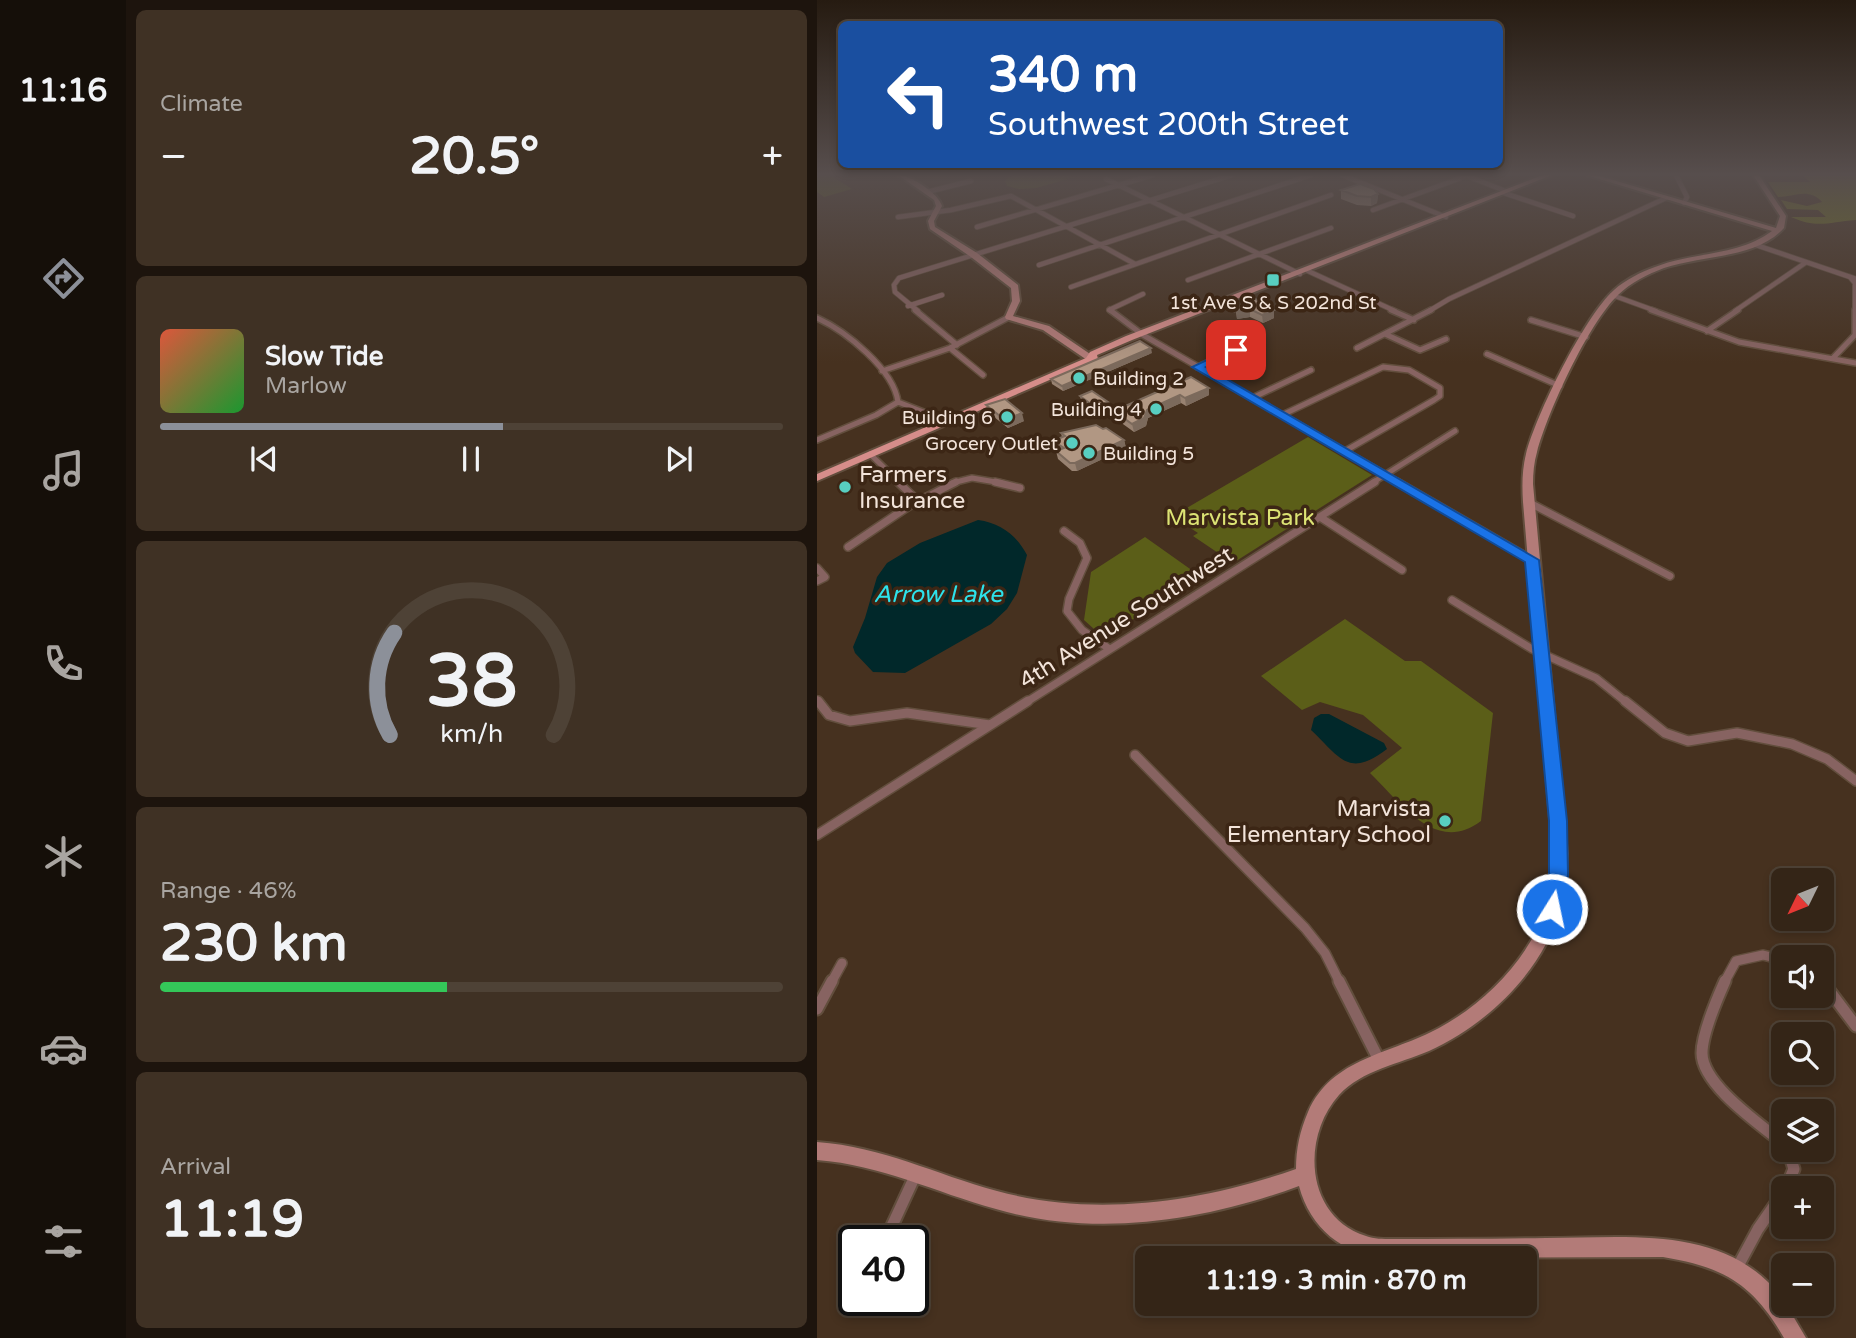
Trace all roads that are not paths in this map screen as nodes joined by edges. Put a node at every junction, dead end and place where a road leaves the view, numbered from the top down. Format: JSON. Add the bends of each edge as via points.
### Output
{"nodes":[{"id":1,"x":947,"y":237,"type":"edge"},
{"id":2,"x":1033,"y":237,"type":"edge"},
{"id":3,"x":1087,"y":237,"type":"edge"},
{"id":4,"x":1122,"y":237,"type":"edge"},
{"id":5,"x":1212,"y":237,"type":"edge"},
{"id":6,"x":1224,"y":237,"type":"edge"},
{"id":7,"x":1304,"y":237,"type":"edge"},
{"id":8,"x":1392,"y":237,"type":"edge"},
{"id":9,"x":1583,"y":237,"type":"edge"},
{"id":10,"x":1768,"y":237,"type":"edge"},
{"id":11,"x":1100,"y":245,"type":"junction"},
{"id":12,"x":1756,"y":245,"type":"junction"},
{"id":13,"x":1257,"y":254,"type":"junction"},
{"id":14,"x":975,"y":255,"type":"junction"},
{"id":15,"x":1805,"y":262,"type":"junction"},
{"id":16,"x":1135,"y":264,"type":"junction"},
{"id":17,"x":1039,"y":265,"type":"dead end"},
{"id":18,"x":1304,"y":272,"type":"junction"},
{"id":19,"x":1853,"y":278,"type":"edge"},
{"id":20,"x":1188,"y":280,"type":"dead end"},
{"id":21,"x":1071,"y":287,"type":"dead end"},
{"id":22,"x":1143,"y":294,"type":"dead end"},
{"id":23,"x":942,"y":295,"type":"dead end"},
{"id":24,"x":1612,"y":295,"type":"junction"},
{"id":25,"x":908,"y":306,"type":"junction"},
{"id":26,"x":1009,"y":317,"type":"junction"},
{"id":27,"x":817,"y":318,"type":"edge"},
{"id":28,"x":1414,"y":320,"type":"junction"},
{"id":29,"x":1531,"y":320,"type":"dead end"},
{"id":30,"x":1707,"y":331,"type":"junction"},
{"id":31,"x":1385,"y":334,"type":"junction"},
{"id":32,"x":1143,"y":335,"type":"junction"},
{"id":33,"x":1586,"y":337,"type":"junction"},
{"id":34,"x":1446,"y":339,"type":"dead end"},
{"id":35,"x":1254,"y":342,"type":"dead end"},
{"id":36,"x":953,"y":346,"type":"junction"},
{"id":37,"x":1357,"y":348,"type":"dead end"},
{"id":38,"x":1487,"y":354,"type":"dead end"},
{"id":39,"x":1834,"y":357,"type":"junction"},
{"id":40,"x":1090,"y":358,"type":"junction"},
{"id":41,"x":1856,"y":363,"type":"edge"},
{"id":42,"x":1198,"y":367,"type":"junction"},
{"id":43,"x":1311,"y":370,"type":"dead end"},
{"id":44,"x":882,"y":371,"type":"junction"},
{"id":45,"x":983,"y":375,"type":"dead end"},
{"id":46,"x":1560,"y":386,"type":"junction"},
{"id":47,"x":1252,"y":398,"type":"junction"},
{"id":48,"x":898,"y":402,"type":"junction"},
{"id":49,"x":1282,"y":415,"type":"junction"},
{"id":50,"x":940,"y":422,"type":"junction"},
{"id":51,"x":1455,"y":431,"type":"dead end"},
{"id":52,"x":817,"y":432,"type":"edge"},
{"id":53,"x":829,"y":435,"type":"junction"},
{"id":54,"x":817,"y":440,"type":"edge"},
{"id":55,"x":1345,"y":451,"type":"junction"},
{"id":56,"x":870,"y":454,"type":"junction"},
{"id":57,"x":1385,"y":475,"type":"junction"},
{"id":58,"x":817,"y":478,"type":"edge"},
{"id":59,"x":1020,"y":488,"type":"dead end"},
{"id":60,"x":918,"y":501,"type":"junction"},
{"id":61,"x":1528,"y":502,"type":"junction"},
{"id":62,"x":1320,"y":517,"type":"junction"},
{"id":63,"x":1064,"y":531,"type":"dead end"},
{"id":64,"x":848,"y":547,"type":"dead end"},
{"id":65,"x":1532,"y":560,"type":"junction"},
{"id":66,"x":817,"y":568,"type":"edge"},
{"id":67,"x":1401,"y":570,"type":"dead end"},
{"id":68,"x":1670,"y":576,"type":"dead end"},
{"id":69,"x":817,"y":581,"type":"edge"},
{"id":70,"x":1452,"y":600,"type":"dead end"},
{"id":71,"x":1108,"y":648,"type":"junction"},
{"id":72,"x":1543,"y":654,"type":"junction"},
{"id":73,"x":817,"y":701,"type":"edge"},
{"id":74,"x":990,"y":725,"type":"junction"},
{"id":75,"x":1135,"y":755,"type":"dead end"},
{"id":76,"x":1856,"y":780,"type":"edge"},
{"id":77,"x":817,"y":835,"type":"edge"},
{"id":78,"x":1771,"y":958,"type":"edge"},
{"id":79,"x":842,"y":963,"type":"dead end"},
{"id":80,"x":1834,"y":994,"type":"edge"},
{"id":81,"x":817,"y":1009,"type":"edge"},
{"id":82,"x":1856,"y":1026,"type":"edge"},
{"id":83,"x":1380,"y":1062,"type":"junction"},
{"id":84,"x":1771,"y":1132,"type":"edge"},
{"id":85,"x":817,"y":1151,"type":"edge"},
{"id":86,"x":916,"y":1174,"type":"junction"},
{"id":87,"x":1305,"y":1175,"type":"junction"},
{"id":88,"x":1771,"y":1210,"type":"edge"},
{"id":89,"x":892,"y":1225,"type":"edge"},
{"id":90,"x":1737,"y":1268,"type":"junction"},
{"id":91,"x":1796,"y":1338,"type":"edge"}],
"edges":[{"from":1,"to":14,"type":"street"},
{"from":2,"to":14,"type":"street"},
{"from":3,"to":11,"type":"street"},
{"from":4,"to":11,"type":"street"},
{"from":5,"to":16,"type":"street"},
{"from":6,"to":13,"type":"street"},
{"from":7,"to":13,"type":"street"},
{"from":8,"to":18,"type":"main road"},
{"from":9,"to":28,"type":"street","via":[[1449,299]]},
{"from":10,"to":12,"type":"street"},
{"from":11,"to":16,"type":"street"},
{"from":11,"to":17,"type":"street"},
{"from":12,"to":15,"type":"street"},
{"from":12,"to":24,"type":"street","via":[[1659,267]]},
{"from":13,"to":18,"type":"street"},
{"from":13,"to":20,"type":"street"},
{"from":14,"to":25,"type":"street","via":[[921,269],[895,282],[895,292]]},
{"from":14,"to":26,"type":"street","via":[[1015,287],[1017,297]]},
{"from":15,"to":19,"type":"street"},
{"from":15,"to":30,"type":"street"},
{"from":16,"to":21,"type":"street"},
{"from":18,"to":28,"type":"street"},
{"from":18,"to":32,"type":"main road"},
{"from":19,"to":39,"type":"street","via":[[1855,335]]},
{"from":22,"to":32,"type":"street","via":[[1109,310]]},
{"from":23,"to":25,"type":"street"},
{"from":24,"to":30,"type":"street"},
{"from":24,"to":33,"type":"street"},
{"from":25,"to":36,"type":"street"},
{"from":26,"to":36,"type":"street"},
{"from":26,"to":40,"type":"street","via":[[1046,328]]},
{"from":27,"to":44,"type":"street","via":[[829,323]]},
{"from":28,"to":31,"type":"street"},
{"from":29,"to":33,"type":"street"},
{"from":30,"to":39,"type":"street","via":[[1757,346]]},
{"from":31,"to":34,"type":"street","via":[[1420,350]]},
{"from":31,"to":37,"type":"street"},
{"from":32,"to":40,"type":"main road"},
{"from":32,"to":42,"type":"street"},
{"from":33,"to":46,"type":"street"},
{"from":35,"to":42,"type":"street"},
{"from":36,"to":44,"type":"street"},
{"from":36,"to":45,"type":"street"},
{"from":38,"to":46,"type":"street"},
{"from":39,"to":41,"type":"street"},
{"from":40,"to":50,"type":"main road"},
{"from":42,"to":47,"type":"street"},
{"from":43,"to":47,"type":"street"},
{"from":44,"to":48,"type":"street","via":[[894,384]]},
{"from":46,"to":61,"type":"street","via":[[1538,432],[1527,477]]},
{"from":47,"to":49,"type":"street"},
{"from":48,"to":50,"type":"street"},
{"from":48,"to":53,"type":"street"},
{"from":49,"to":55,"type":"street"},
{"from":49,"to":55,"type":"street","via":[[1390,365],[1436,384],[1440,396]]},
{"from":50,"to":56,"type":"main road"},
{"from":51,"to":57,"type":"street","name":"4th Avenue Southwest"},
{"from":52,"to":53,"type":"street"},
{"from":53,"to":54,"type":"street"},
{"from":55,"to":57,"type":"street"},
{"from":56,"to":58,"type":"main road"},
{"from":56,"to":60,"type":"street"},
{"from":57,"to":62,"type":"street","name":"4th Avenue Southwest"},
{"from":57,"to":65,"type":"street"},
{"from":59,"to":60,"type":"street","via":[[968,479]]},
{"from":60,"to":64,"type":"street"},
{"from":61,"to":65,"type":"street"},
{"from":61,"to":68,"type":"street"},
{"from":62,"to":67,"type":"street"},
{"from":62,"to":71,"type":"street","name":"4th Avenue Southwest"},
{"from":63,"to":71,"type":"street","via":[[1080,543],[1087,558],[1067,613]]},
{"from":65,"to":72,"type":"street"},
{"from":66,"to":69,"type":"street","via":[[825,577]]},
{"from":70,"to":72,"type":"street"},
{"from":71,"to":74,"type":"street","name":"4th Avenue Southwest"},
{"from":72,"to":76,"type":"street","via":[[1596,678],[1676,738],[1688,741],[1737,733],[1792,744]]},
{"from":72,"to":83,"type":"street","via":[[1560,854],[1547,922],[1530,955],[1495,996],[1447,1032]]},
{"from":73,"to":74,"type":"street","via":[[829,715],[850,722],[907,713]]},
{"from":74,"to":77,"type":"street","name":"4th Avenue Southwest"},
{"from":75,"to":83,"type":"street","via":[[1325,953]]},
{"from":78,"to":84,"type":"street","via":[[1736,961],[1725,977],[1702,1057],[1725,1091]]},
{"from":79,"to":81,"type":"street"},
{"from":80,"to":82,"type":"street"},
{"from":83,"to":87,"type":"street","via":[[1352,1074],[1323,1101],[1307,1135]]},
{"from":85,"to":86,"type":"street","via":[[850,1153]]},
{"from":86,"to":87,"type":"street","via":[[1007,1203],[1112,1213],[1243,1195]]},
{"from":86,"to":89,"type":"street"},
{"from":87,"to":90,"type":"street","via":[[1309,1193],[1325,1219],[1344,1236],[1372,1247],[1663,1247],[1709,1256]]},
{"from":88,"to":90,"type":"street"},
{"from":90,"to":91,"type":"street","via":[[1776,1305]]}]}
